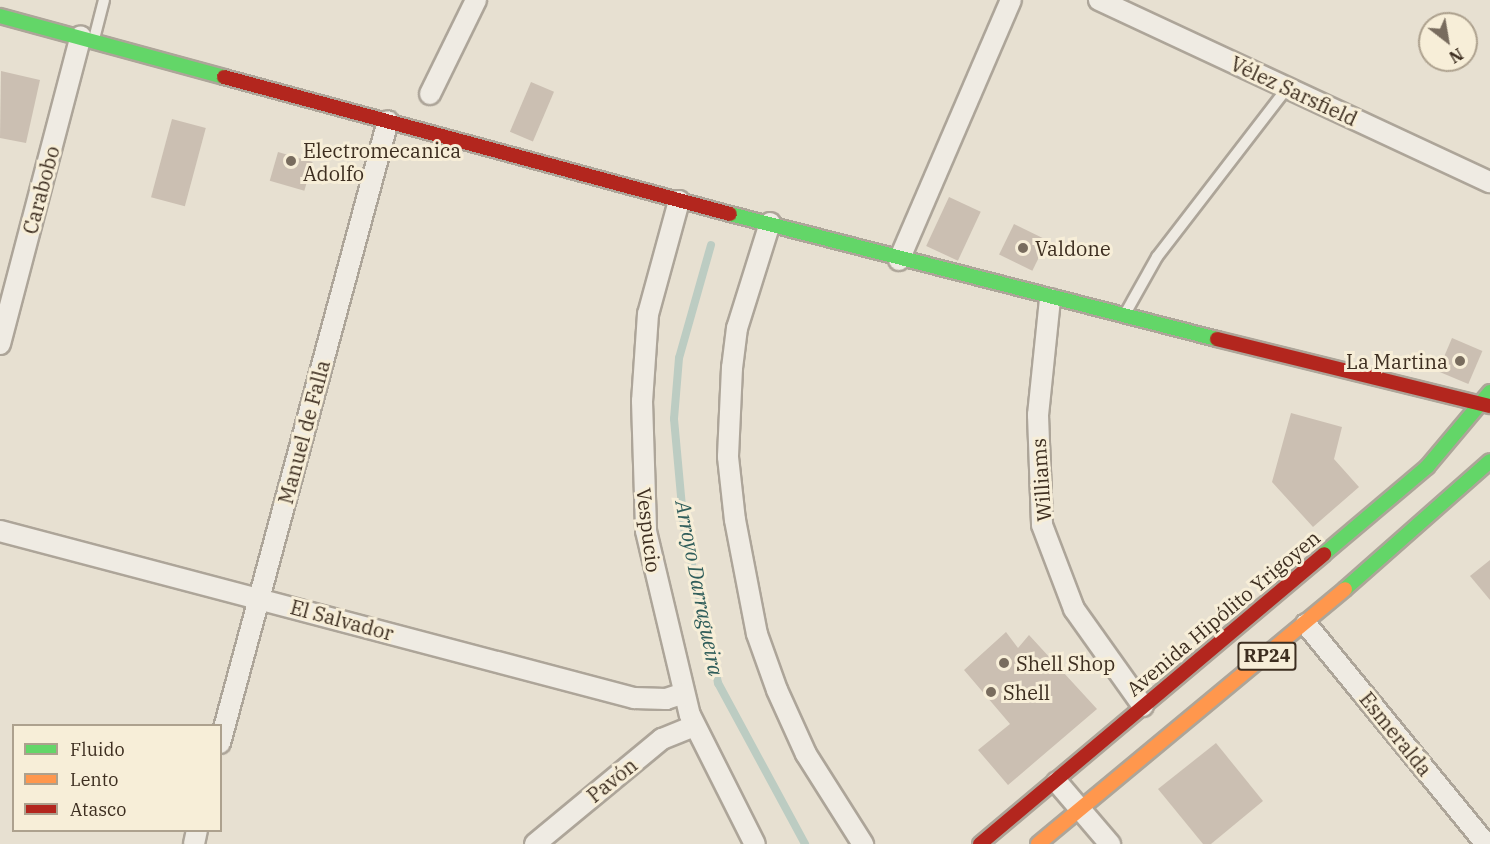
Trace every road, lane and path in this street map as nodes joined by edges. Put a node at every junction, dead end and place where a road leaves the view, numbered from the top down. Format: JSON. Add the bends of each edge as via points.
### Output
{"nodes":[{"id":1,"x":104,"y":0,"type":"edge"},
{"id":2,"x":476,"y":0,"type":"edge"},
{"id":3,"x":1011,"y":0,"type":"edge"},
{"id":4,"x":1099,"y":0,"type":"edge"},
{"id":5,"x":0,"y":16,"type":"edge"},
{"id":6,"x":88,"y":38,"type":"junction"},
{"id":7,"x":1287,"y":88,"type":"junction"},
{"id":8,"x":430,"y":94,"type":"dead end"},
{"id":9,"x":388,"y":121,"type":"junction"},
{"id":10,"x":1490,"y":182,"type":"edge"},
{"id":11,"x":679,"y":201,"type":"junction"},
{"id":12,"x":770,"y":223,"type":"junction"},
{"id":13,"x":899,"y":260,"type":"junction"},
{"id":14,"x":1050,"y":299,"type":"junction"},
{"id":15,"x":1123,"y":317,"type":"junction"},
{"id":16,"x":0,"y":344,"type":"edge"},
{"id":17,"x":1488,"y":400,"type":"edge"},
{"id":18,"x":1490,"y":461,"type":"edge"},
{"id":19,"x":0,"y":531,"type":"edge"},
{"id":20,"x":259,"y":598,"type":"junction"},
{"id":21,"x":1306,"y":624,"type":"junction"},
{"id":22,"x":684,"y":693,"type":"junction"},
{"id":23,"x":1143,"y":706,"type":"junction"},
{"id":24,"x":695,"y":726,"type":"junction"},
{"id":25,"x":222,"y":736,"type":"edge"},
{"id":26,"x":1056,"y":782,"type":"junction"},
{"id":27,"x":1080,"y":809,"type":"junction"},
{"id":28,"x":535,"y":844,"type":"edge"},
{"id":29,"x":755,"y":844,"type":"edge"},
{"id":30,"x":863,"y":844,"type":"edge"},
{"id":31,"x":980,"y":844,"type":"edge"},
{"id":32,"x":1038,"y":844,"type":"edge"},
{"id":33,"x":1110,"y":844,"type":"edge"},
{"id":34,"x":1486,"y":844,"type":"edge"}],
"edges":[{"from":1,"to":6,"type":"lane"},
{"from":2,"to":8,"type":"street"},
{"from":3,"to":13,"type":"street"},
{"from":4,"to":7,"type":"street","name":"Vélez Sarsfield"},
{"from":5,"to":6,"type":"main road"},
{"from":6,"to":9,"type":"main road"},
{"from":6,"to":16,"type":"street","name":"Carabobo"},
{"from":7,"to":10,"type":"street","name":"Vélez Sarsfield"},
{"from":7,"to":15,"type":"lane","via":[[1157,257]]},
{"from":9,"to":11,"type":"main road"},
{"from":9,"to":20,"type":"street","name":"Manuel de Falla"},
{"from":11,"to":12,"type":"main road"},
{"from":11,"to":22,"type":"street","name":"Vespucio","via":[[648,314],[641,467],[655,582]]},
{"from":12,"to":13,"type":"main road"},
{"from":12,"to":30,"type":"street","via":[[737,328],[728,457],[735,520],[757,634],[777,690],[806,754]]},
{"from":13,"to":14,"type":"main road"},
{"from":14,"to":15,"type":"main road"},
{"from":14,"to":23,"type":"street","name":"Williams","via":[[1038,415],[1042,525],[1074,609]]},
{"from":15,"to":17,"type":"main road"},
{"from":17,"to":23,"type":"main road","name":"Avenida Hipólito Yrigoyen","number":"RP24","via":[[1427,467]]},
{"from":18,"to":21,"type":"main road","number":"RP24"},
{"from":19,"to":20,"type":"street","name":"El Salvador"},
{"from":20,"to":22,"type":"street","name":"El Salvador","via":[[634,698],[666,699]]},
{"from":20,"to":25,"type":"street","name":"Manuel de Falla"},
{"from":21,"to":27,"type":"main road","number":"RP24"},
{"from":21,"to":34,"type":"street","name":"Esmeralda"},
{"from":22,"to":24,"type":"street","name":"Vespucio"},
{"from":23,"to":26,"type":"main road","name":"Avenida Hipólito Yrigoyen","number":"RP24"},
{"from":24,"to":28,"type":"street","name":"Pavón","via":[[662,739]]},
{"from":24,"to":29,"type":"street","name":"Vespucio"},
{"from":26,"to":27,"type":"street"},
{"from":26,"to":31,"type":"main road","name":"Avenida Hipólito Yrigoyen","number":"RP24"},
{"from":27,"to":32,"type":"main road","number":"RP24"},
{"from":27,"to":33,"type":"street"}]}
